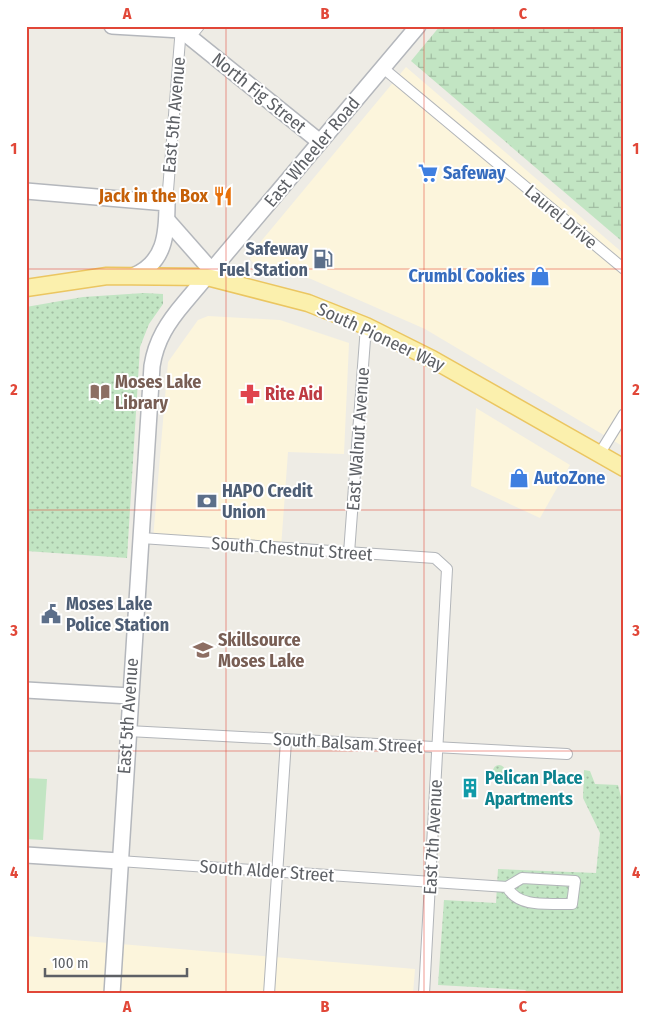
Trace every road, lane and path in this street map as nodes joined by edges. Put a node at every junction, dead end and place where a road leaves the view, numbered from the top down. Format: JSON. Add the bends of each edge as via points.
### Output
{"nodes":[{"id":1,"x":112,"y":26,"type":"edge"},
{"id":2,"x":418,"y":26,"type":"edge"},
{"id":3,"x":188,"y":30,"type":"edge"},
{"id":4,"x":383,"y":68,"type":"junction"},
{"id":5,"x":320,"y":142,"type":"junction"},
{"id":6,"x":26,"y":191,"type":"edge"},
{"id":7,"x":167,"y":203,"type":"junction"},
{"id":8,"x":167,"y":220,"type":"junction"},
{"id":9,"x":624,"y":269,"type":"edge"},
{"id":10,"x":209,"y":274,"type":"junction"},
{"id":11,"x":132,"y":276,"type":"junction"},
{"id":12,"x":26,"y":288,"type":"edge"},
{"id":13,"x":366,"y":326,"type":"junction"},
{"id":14,"x":624,"y":414,"type":"edge"},
{"id":15,"x":600,"y":453,"type":"junction"},
{"id":16,"x":624,"y":468,"type":"edge"},
{"id":17,"x":140,"y":538,"type":"junction"},
{"id":18,"x":349,"y":553,"type":"junction"},
{"id":19,"x":443,"y":562,"type":"joint"},
{"id":20,"x":26,"y":690,"type":"edge"},
{"id":21,"x":130,"y":696,"type":"junction"},
{"id":22,"x":128,"y":731,"type":"junction"},
{"id":23,"x":286,"y":741,"type":"junction"},
{"id":24,"x":438,"y":748,"type":"junction"},
{"id":25,"x":567,"y":754,"type":"dead end"},
{"id":26,"x":26,"y":855,"type":"edge"},
{"id":27,"x":119,"y":861,"type":"junction"},
{"id":28,"x":278,"y":872,"type":"junction"},
{"id":29,"x":431,"y":882,"type":"junction"},
{"id":30,"x":507,"y":888,"type":"junction"},
{"id":31,"x":112,"y":994,"type":"edge"},
{"id":32,"x":269,"y":994,"type":"edge"},
{"id":33,"x":424,"y":994,"type":"edge"}],
"edges":[{"from":1,"to":3,"type":"main road"},
{"from":2,"to":4,"type":"main road","name":"East Wheeler Road"},
{"from":3,"to":5,"type":"main road","name":"North Fig Street"},
{"from":3,"to":7,"type":"street","name":"East 5th Avenue"},
{"from":4,"to":5,"type":"main road","name":"East Wheeler Road"},
{"from":4,"to":9,"type":"street","name":"Laurel Drive"},
{"from":5,"to":10,"type":"main road","name":"East Wheeler Road"},
{"from":6,"to":7,"type":"main road"},
{"from":7,"to":8,"type":"main road"},
{"from":8,"to":10,"type":"main road"},
{"from":8,"to":11,"type":"main road","via":[[167,232],[158,256],[144,270]]},
{"from":10,"to":11,"type":"main road","name":"South Pioneer Way"},
{"from":10,"to":13,"type":"main road","name":"South Pioneer Way","via":[[301,301]]},
{"from":10,"to":17,"type":"main road","name":"East 5th Avenue","via":[[170,320],[153,356]]},
{"from":11,"to":12,"type":"main road","name":"South Pioneer Way","via":[[73,280]]},
{"from":13,"to":15,"type":"main road","name":"South Pioneer Way","via":[[436,361]]},
{"from":13,"to":18,"type":"street","name":"East Walnut Avenue"},
{"from":14,"to":15,"type":"street"},
{"from":15,"to":16,"type":"main road","name":"South Pioneer Way"},
{"from":17,"to":18,"type":"street","name":"South Chestnut Street"},
{"from":17,"to":21,"type":"main road","name":"East 5th Avenue"},
{"from":18,"to":19,"type":"street","name":"South Chestnut Street","via":[[435,558]]},
{"from":19,"to":24,"type":"street","name":"East 7th Avenue","via":[[447,569]]},
{"from":20,"to":21,"type":"main road"},
{"from":21,"to":22,"type":"main road","name":"East 5th Avenue"},
{"from":22,"to":23,"type":"street","name":"South Balsam Street"},
{"from":22,"to":27,"type":"main road","name":"East 5th Avenue"},
{"from":23,"to":24,"type":"street","name":"South Balsam Street"},
{"from":23,"to":28,"type":"street"},
{"from":24,"to":25,"type":"street","name":"South Balsam Street"},
{"from":24,"to":29,"type":"street","name":"East 7th Avenue"},
{"from":26,"to":27,"type":"main road","name":"South Alder Street"},
{"from":27,"to":28,"type":"street","name":"South Alder Street"},
{"from":27,"to":31,"type":"main road","name":"East 5th Avenue"},
{"from":28,"to":29,"type":"street","name":"South Alder Street"},
{"from":28,"to":32,"type":"street"},
{"from":29,"to":30,"type":"street","name":"South Alder Street"},
{"from":29,"to":33,"type":"street","name":"East 7th Avenue"},
{"from":30,"to":30,"type":"street","name":"South Alder Street","via":[[522,878],[574,881],[572,904],[524,902],[512,896]]}]}
